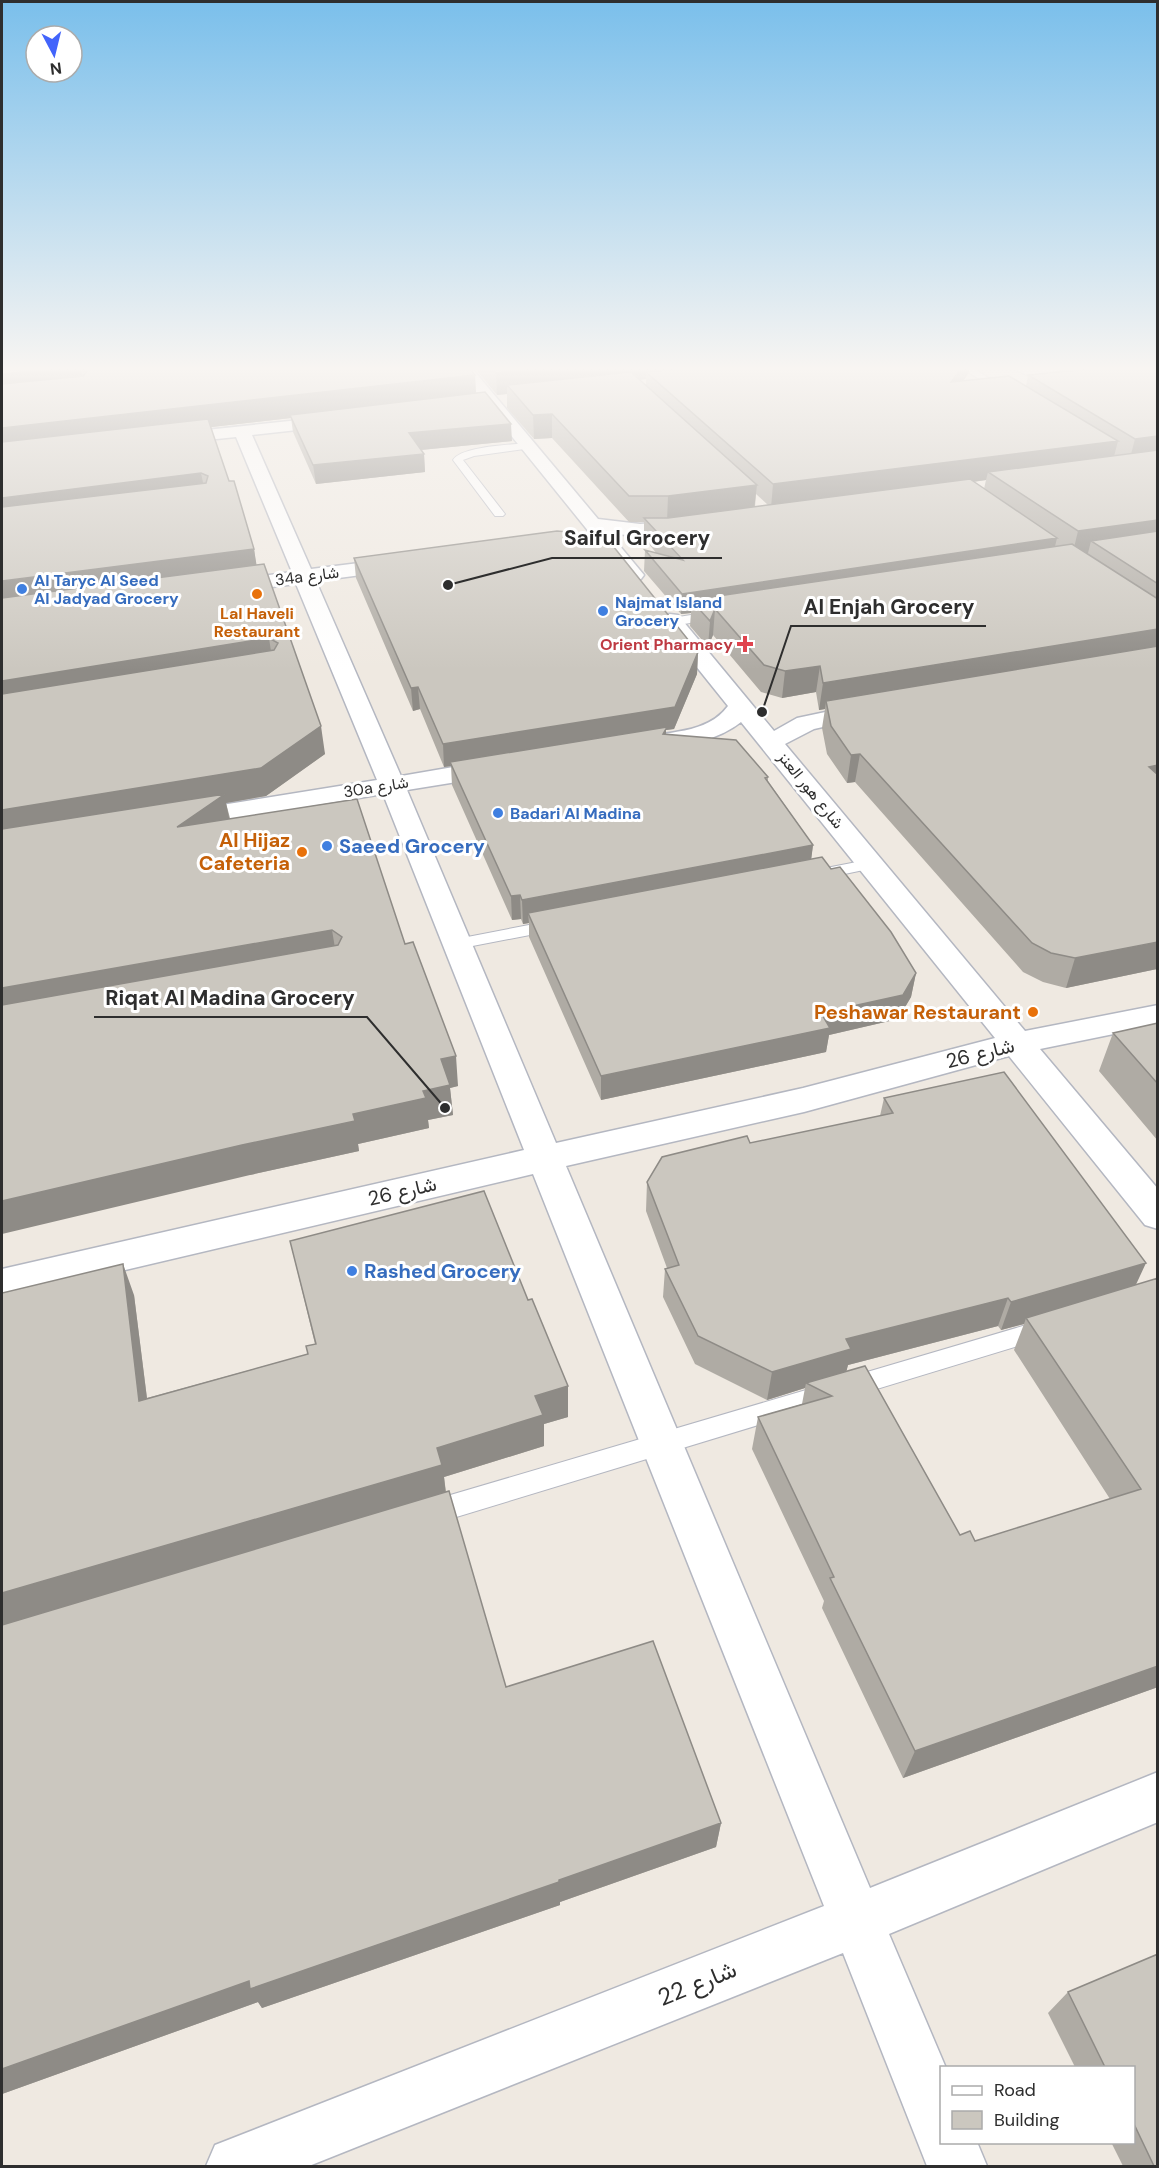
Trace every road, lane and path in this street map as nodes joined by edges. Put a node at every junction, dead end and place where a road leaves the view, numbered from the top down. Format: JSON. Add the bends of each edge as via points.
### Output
{"nodes":[{"id":1,"x":257,"y":467,"type":"edge"},
{"id":2,"x":463,"y":467,"type":"edge"},
{"id":3,"x":543,"y":467,"type":"edge"},
{"id":4,"x":499,"y":514,"type":"dead end"},
{"id":5,"x":702,"y":525,"type":"edge"},
{"id":6,"x":589,"y":534,"type":"junction"},
{"id":7,"x":421,"y":561,"type":"edge"},
{"id":8,"x":302,"y":576,"type":"junction"},
{"id":9,"x":207,"y":589,"type":"edge"},
{"id":10,"x":659,"y":607,"type":"junction"},
{"id":11,"x":730,"y":613,"type":"edge"},
{"id":12,"x":741,"y":705,"type":"junction"},
{"id":13,"x":888,"y":707,"type":"edge"},
{"id":14,"x":771,"y":742,"type":"junction"},
{"id":15,"x":620,"y":747,"type":"edge"},
{"id":16,"x":517,"y":764,"type":"edge"},
{"id":17,"x":392,"y":785,"type":"junction"},
{"id":18,"x":161,"y":823,"type":"edge"},
{"id":19,"x":872,"y":864,"type":"junction"},
{"id":20,"x":803,"y":878,"type":"edge"},
{"id":21,"x":572,"y":922,"type":"edge"},
{"id":22,"x":457,"y":944,"type":"junction"},
{"id":23,"x":1158,"y":1015,"type":"edge"},
{"id":24,"x":1158,"y":1024,"type":"edge"},
{"id":25,"x":1024,"y":1052,"type":"junction"},
{"id":26,"x":545,"y":1158,"type":"junction"},
{"id":27,"x":1158,"y":1215,"type":"edge"},
{"id":28,"x":2,"y":1284,"type":"edge"},
{"id":29,"x":1067,"y":1322,"type":"edge"},
{"id":30,"x":662,"y":1443,"type":"junction"},
{"id":31,"x":407,"y":1521,"type":"edge"},
{"id":32,"x":1158,"y":1797,"type":"edge"},
{"id":33,"x":857,"y":1920,"type":"junction"},
{"id":34,"x":940,"y":2124,"type":"edge"},
{"id":35,"x":948,"y":2144,"type":"edge"},
{"id":36,"x":236,"y":2166,"type":"edge"},
{"id":37,"x":957,"y":2166,"type":"edge"}],
"edges":[{"from":1,"to":8,"type":"street"},
{"from":2,"to":4,"type":"lane"},
{"from":3,"to":6,"type":"street","name":"شارع هور العنز"},
{"from":5,"to":6,"type":"street","via":[[648,531],[609,528]]},
{"from":6,"to":10,"type":"street","name":"شارع هور العنز","via":[[612,549]]},
{"from":7,"to":8,"type":"street","name":"34a شارع"},
{"from":8,"to":9,"type":"street","name":"34a شارع"},
{"from":8,"to":17,"type":"street"},
{"from":10,"to":11,"type":"lane"},
{"from":10,"to":12,"type":"street","name":"شارع هور العنز"},
{"from":12,"to":14,"type":"street","name":"شارع هور العنز"},
{"from":12,"to":15,"type":"street","via":[[735,715],[709,732]]},
{"from":13,"to":14,"type":"street","via":[[806,723]]},
{"from":14,"to":19,"type":"street","name":"شارع هور العنز"},
{"from":16,"to":17,"type":"street","name":"30a شارع"},
{"from":17,"to":18,"type":"street","name":"30a شارع"},
{"from":17,"to":22,"type":"street"},
{"from":19,"to":20,"type":"lane"},
{"from":19,"to":25,"type":"street","name":"شارع هور العنز"},
{"from":21,"to":22,"type":"lane"},
{"from":22,"to":26,"type":"street"},
{"from":23,"to":25,"type":"street","name":"شارع 26"},
{"from":24,"to":25,"type":"street","name":"شارع 26"},
{"from":25,"to":26,"type":"street","name":"شارع 26","via":[[925,1084],[804,1100]]},
{"from":25,"to":27,"type":"street","name":"شارع هور العنز"},
{"from":26,"to":28,"type":"street","name":"شارع 26"},
{"from":26,"to":30,"type":"street"},
{"from":29,"to":30,"type":"lane"},
{"from":30,"to":31,"type":"lane"},
{"from":30,"to":33,"type":"street"},
{"from":32,"to":33,"type":"street","name":"شارع 22"},
{"from":33,"to":34,"type":"street"},
{"from":33,"to":36,"type":"street","name":"شارع 22"},
{"from":35,"to":37,"type":"street"}]}
